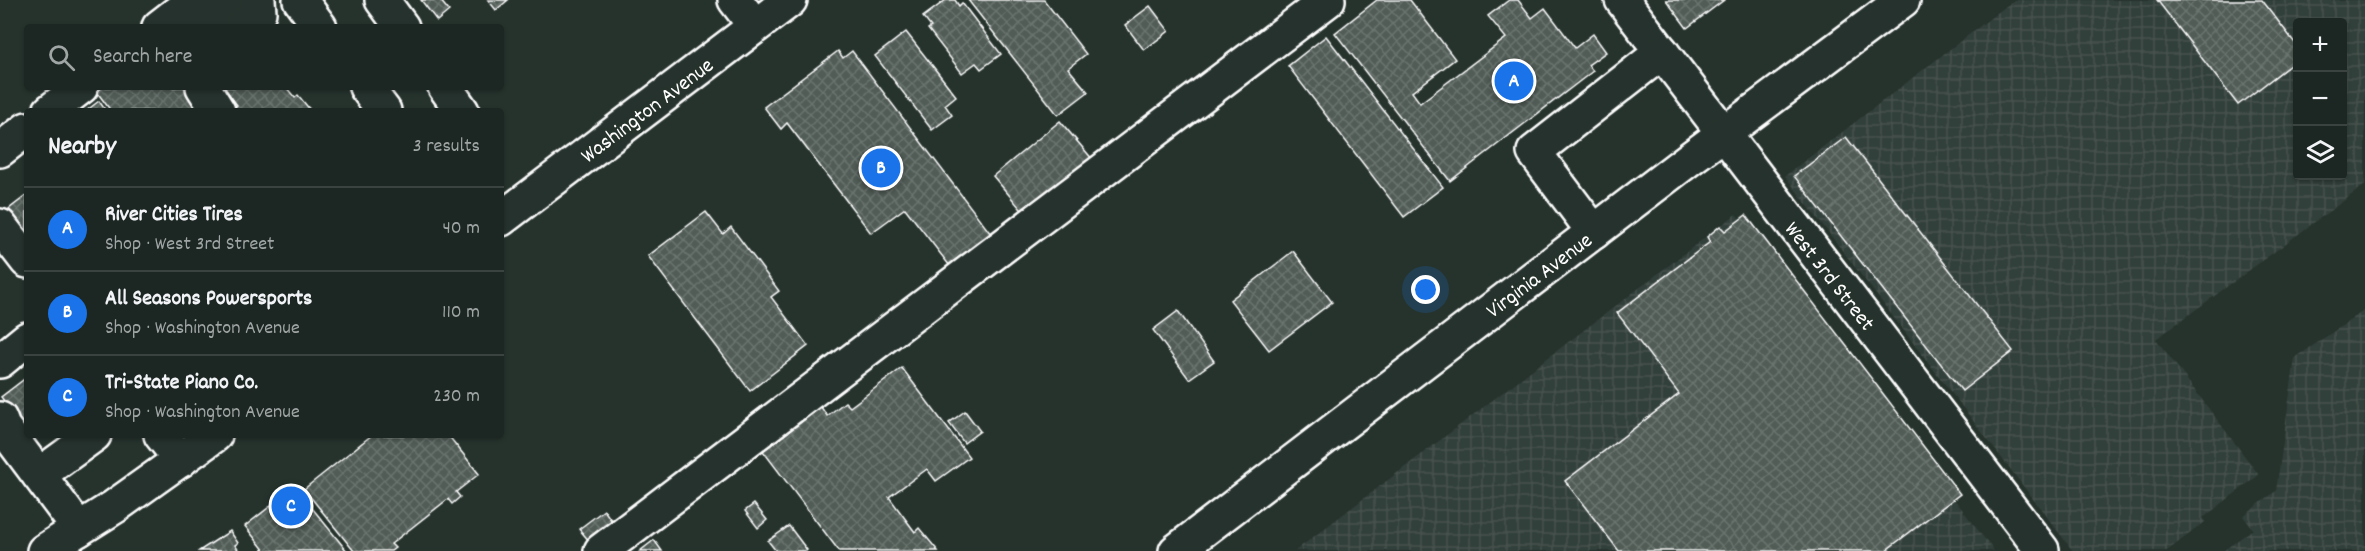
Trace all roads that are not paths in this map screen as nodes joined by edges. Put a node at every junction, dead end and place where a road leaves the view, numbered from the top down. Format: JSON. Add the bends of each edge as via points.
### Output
{"nodes":[{"id":1,"x":194,"y":0,"type":"edge"},
{"id":2,"x":237,"y":0,"type":"edge"},
{"id":3,"x":258,"y":0,"type":"edge"},
{"id":4,"x":300,"y":0,"type":"edge"},
{"id":5,"x":382,"y":0,"type":"edge"},
{"id":6,"x":735,"y":0,"type":"edge"},
{"id":7,"x":790,"y":0,"type":"edge"},
{"id":8,"x":1328,"y":0,"type":"edge"},
{"id":9,"x":1622,"y":0,"type":"edge"},
{"id":10,"x":1903,"y":0,"type":"edge"},
{"id":11,"x":163,"y":24,"type":"edge"},
{"id":12,"x":206,"y":24,"type":"edge"},
{"id":13,"x":245,"y":24,"type":"edge"},
{"id":14,"x":318,"y":24,"type":"edge"},
{"id":15,"x":400,"y":24,"type":"edge"},
{"id":16,"x":755,"y":26,"type":"junction"},
{"id":17,"x":1662,"y":52,"type":"junction"},
{"id":18,"x":77,"y":90,"type":"edge"},
{"id":19,"x":206,"y":90,"type":"edge"},
{"id":20,"x":368,"y":90,"type":"edge"},
{"id":21,"x":447,"y":90,"type":"edge"},
{"id":22,"x":54,"y":108,"type":"edge"},
{"id":23,"x":216,"y":108,"type":"edge"},
{"id":24,"x":382,"y":108,"type":"edge"},
{"id":25,"x":460,"y":108,"type":"edge"},
{"id":26,"x":24,"y":131,"type":"edge"},
{"id":27,"x":1724,"y":134,"type":"junction"},
{"id":28,"x":0,"y":150,"type":"edge"},
{"id":29,"x":504,"y":217,"type":"edge"},
{"id":30,"x":0,"y":226,"type":"edge"},
{"id":31,"x":1594,"y":232,"type":"junction"},
{"id":32,"x":24,"y":257,"type":"edge"},
{"id":33,"x":0,"y":419,"type":"edge"},
{"id":34,"x":90,"y":438,"type":"edge"},
{"id":35,"x":163,"y":438,"type":"edge"},
{"id":36,"x":211,"y":438,"type":"edge"},
{"id":37,"x":181,"y":460,"type":"junction"},
{"id":38,"x":39,"y":475,"type":"junction"},
{"id":39,"x":79,"y":529,"type":"junction"},
{"id":40,"x":2042,"y":550,"type":"edge"},
{"id":41,"x":44,"y":551,"type":"edge"},
{"id":42,"x":601,"y":551,"type":"edge"},
{"id":43,"x":1176,"y":551,"type":"edge"}],
"edges":[{"from":1,"to":11,"type":"street"},
{"from":2,"to":12,"type":"street"},
{"from":3,"to":13,"type":"street","via":[[259,12]]},
{"from":4,"to":14,"type":"street"},
{"from":5,"to":15,"type":"street"},
{"from":6,"to":16,"type":"street"},
{"from":7,"to":16,"type":"street","name":"Washington Avenue"},
{"from":8,"to":42,"type":"street"},
{"from":9,"to":17,"type":"street","name":"West 3rd Street"},
{"from":10,"to":27,"type":"street","name":"Virginia Avenue"},
{"from":16,"to":29,"type":"street","name":"Washington Avenue"},
{"from":17,"to":27,"type":"street","name":"West 3rd Street"},
{"from":17,"to":31,"type":"street","via":[[1534,152]]},
{"from":18,"to":22,"type":"street"},
{"from":19,"to":23,"type":"street"},
{"from":20,"to":24,"type":"street"},
{"from":21,"to":25,"type":"street"},
{"from":26,"to":28,"type":"street"},
{"from":27,"to":31,"type":"street","name":"Virginia Avenue"},
{"from":27,"to":40,"type":"street","name":"West 3rd Street"},
{"from":30,"to":32,"type":"street"},
{"from":31,"to":43,"type":"street","name":"Virginia Avenue"},
{"from":33,"to":38,"type":"street"},
{"from":34,"to":38,"type":"street"},
{"from":35,"to":37,"type":"street"},
{"from":36,"to":37,"type":"street"},
{"from":37,"to":39,"type":"street"},
{"from":38,"to":39,"type":"street"},
{"from":39,"to":41,"type":"street"}]}
